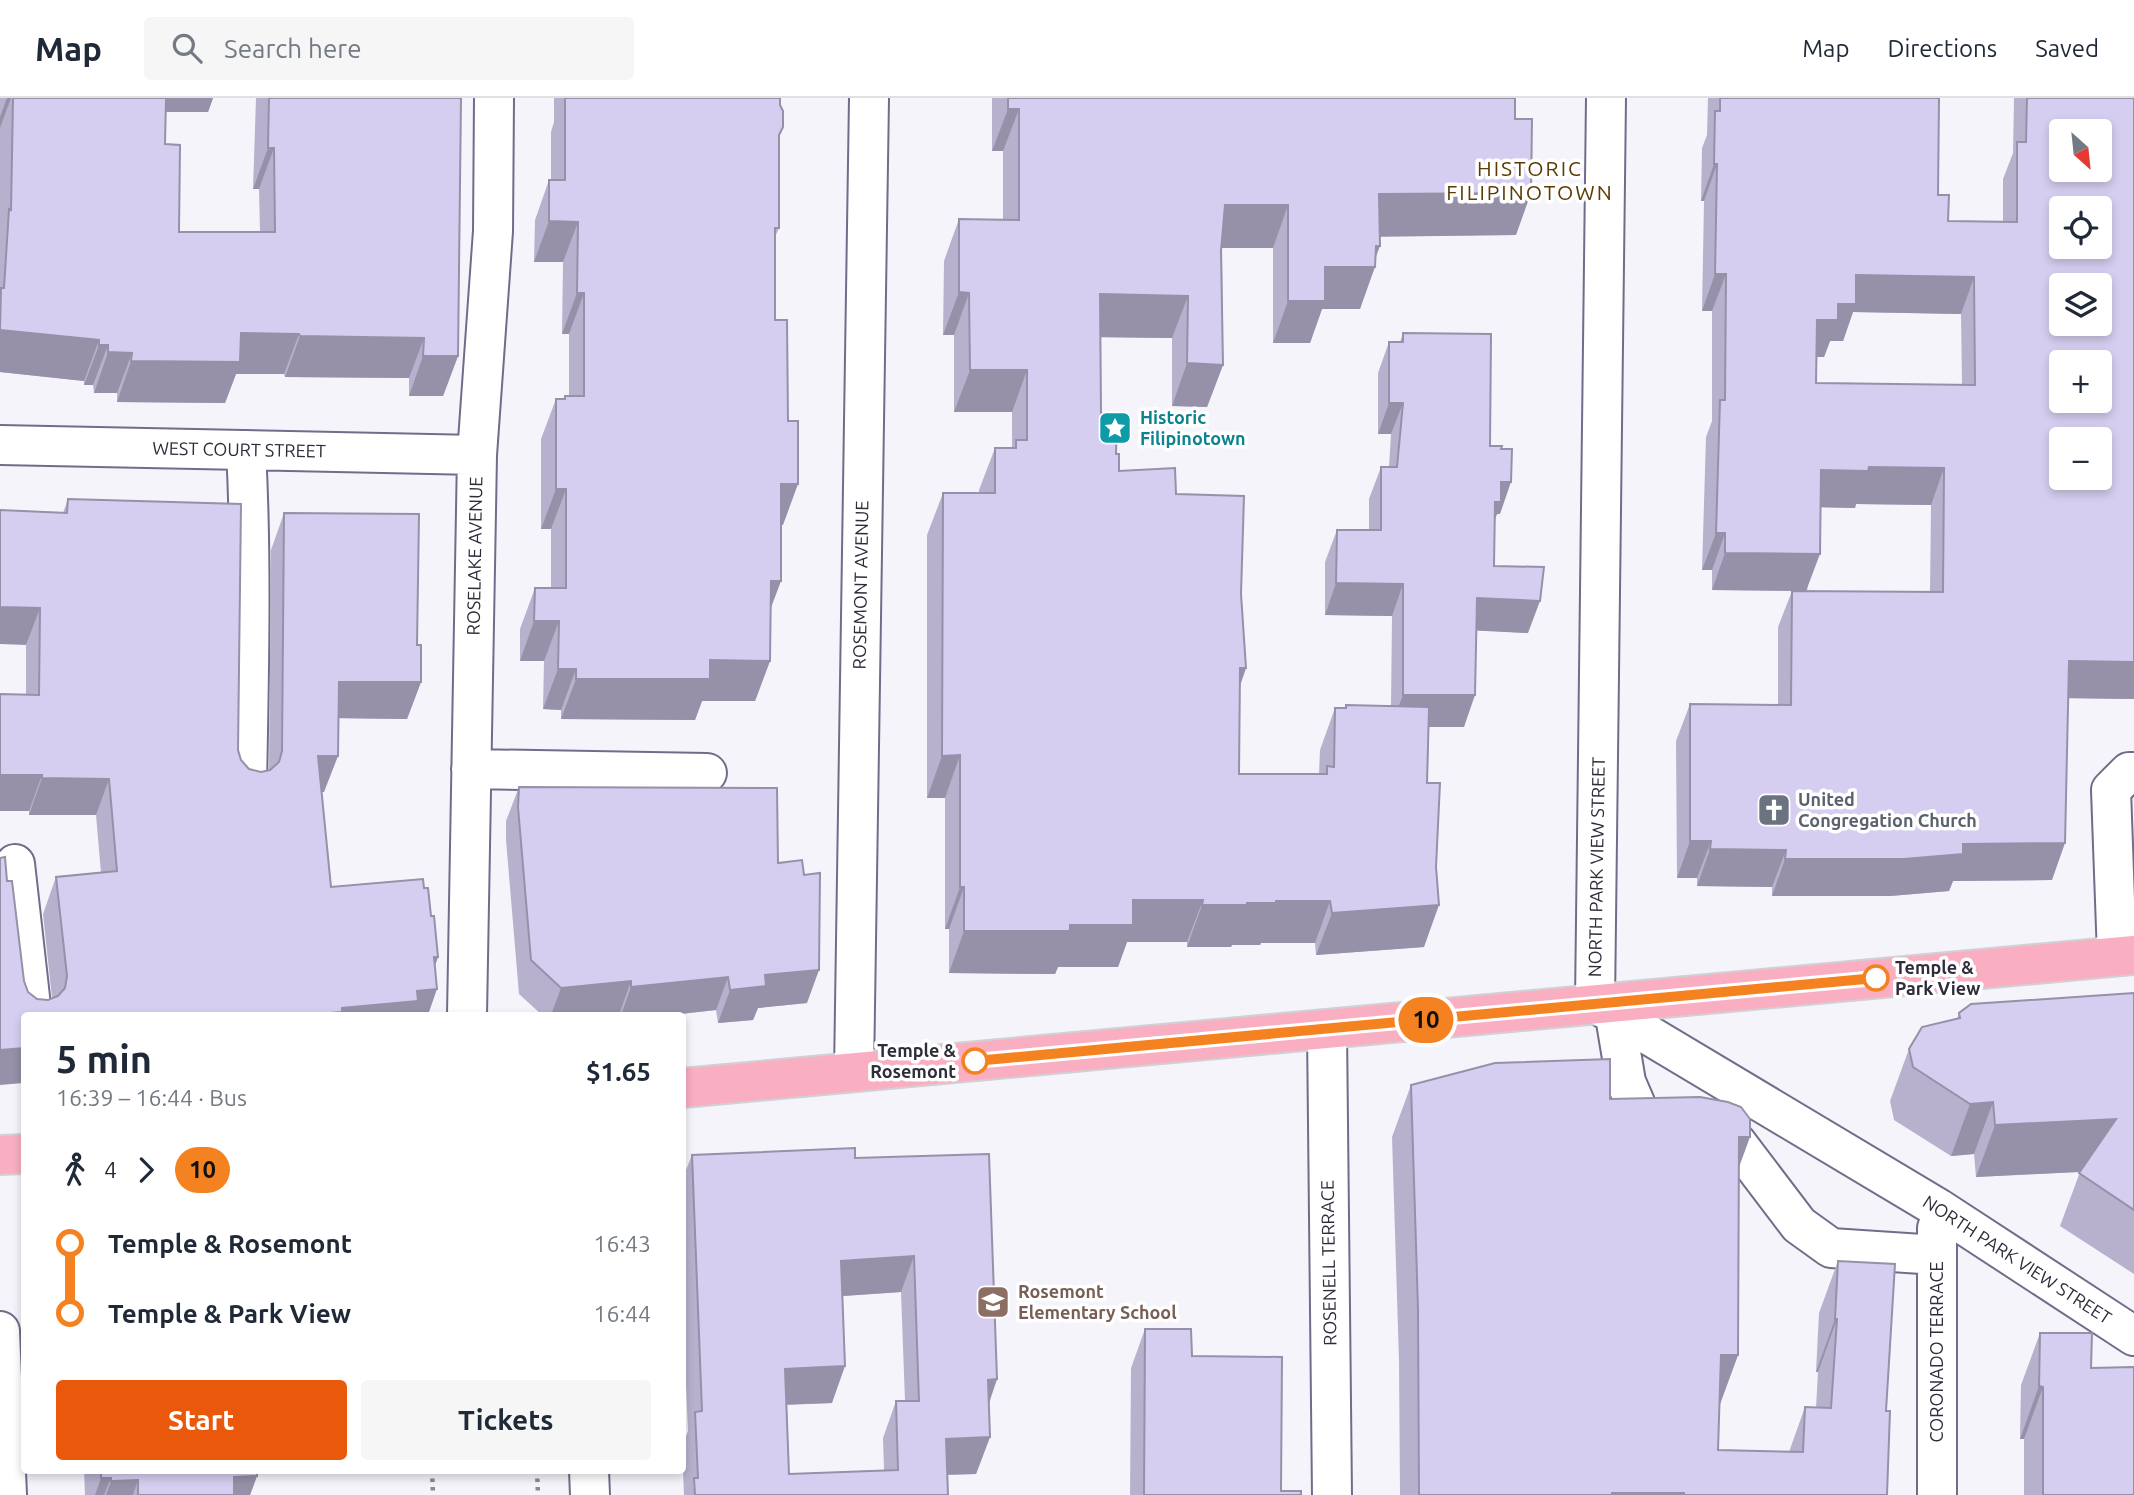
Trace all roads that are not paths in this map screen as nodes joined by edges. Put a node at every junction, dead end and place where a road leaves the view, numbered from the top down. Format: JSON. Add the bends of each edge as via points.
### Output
{"nodes":[{"id":1,"x":494,"y":98,"type":"edge"},
{"id":2,"x":869,"y":98,"type":"edge"},
{"id":3,"x":1606,"y":98,"type":"edge"},
{"id":4,"x":0,"y":445,"type":"edge"},
{"id":5,"x":246,"y":450,"type":"junction"},
{"id":6,"x":477,"y":455,"type":"junction"},
{"id":7,"x":471,"y":769,"type":"junction"},
{"id":8,"x":2134,"y":772,"type":"edge"},
{"id":9,"x":707,"y":773,"type":"dead end"},
{"id":10,"x":247,"y":786,"type":"edge"},
{"id":11,"x":15,"y":864,"type":"dead end"},
{"id":12,"x":2126,"y":956,"type":"edge"},
{"id":13,"x":1605,"y":1009,"type":"junction"},
{"id":14,"x":32,"y":1012,"type":"edge"},
{"id":15,"x":467,"y":1012,"type":"edge"},
{"id":16,"x":1327,"y":1030,"type":"junction"},
{"id":17,"x":853,"y":1072,"type":"junction"},
{"id":18,"x":686,"y":1088,"type":"edge"},
{"id":19,"x":21,"y":1154,"type":"edge"},
{"id":20,"x":0,"y":1155,"type":"edge"},
{"id":21,"x":1938,"y":1208,"type":"junction"},
{"id":22,"x":1937,"y":1255,"type":"junction"},
{"id":23,"x":0,"y":1331,"type":"edge"},
{"id":24,"x":2134,"y":1336,"type":"edge"},
{"id":25,"x":13,"y":1386,"type":"edge"},
{"id":26,"x":2,"y":1424,"type":"edge"},
{"id":27,"x":589,"y":1474,"type":"edge"},
{"id":28,"x":7,"y":1495,"type":"edge"},
{"id":29,"x":590,"y":1495,"type":"edge"},
{"id":30,"x":1332,"y":1495,"type":"edge"},
{"id":31,"x":1937,"y":1495,"type":"edge"}],
"edges":[{"from":1,"to":6,"type":"street","name":"ROSELAKE AVENUE","via":[[493,231]]},
{"from":2,"to":17,"type":"street","name":"ROSEMONT AVENUE"},
{"from":3,"to":13,"type":"street","name":"NORTH PARK VIEW STREET"},
{"from":4,"to":5,"type":"street","name":"WEST COURT STREET"},
{"from":5,"to":6,"type":"street","name":"WEST COURT STREET"},
{"from":5,"to":10,"type":"street","via":[[250,527]]},
{"from":6,"to":7,"type":"street","name":"ROSELAKE AVENUE"},
{"from":7,"to":9,"type":"street"},
{"from":7,"to":15,"type":"street","name":"ROSELAKE AVENUE"},
{"from":8,"to":12,"type":"street","via":[[2111,790]]},
{"from":11,"to":14,"type":"street"},
{"from":12,"to":13,"type":"main road"},
{"from":13,"to":16,"type":"main road"},
{"from":13,"to":21,"type":"street","name":"NORTH PARK VIEW STREET"},
{"from":13,"to":22,"type":"street","via":[[1641,1116],[1736,1142],[1799,1225],[1831,1248]]},
{"from":16,"to":17,"type":"main road"},
{"from":16,"to":30,"type":"street","name":"ROSENELL TERRACE"},
{"from":17,"to":18,"type":"main road"},
{"from":19,"to":20,"type":"main road"},
{"from":21,"to":22,"type":"street","name":"CORONADO TERRACE"},
{"from":21,"to":24,"type":"street","name":"NORTH PARK VIEW STREET"},
{"from":22,"to":31,"type":"street","name":"CORONADO TERRACE"},
{"from":23,"to":25,"type":"street"},
{"from":25,"to":26,"type":"street"},
{"from":26,"to":28,"type":"street"},
{"from":27,"to":29,"type":"street"}]}
